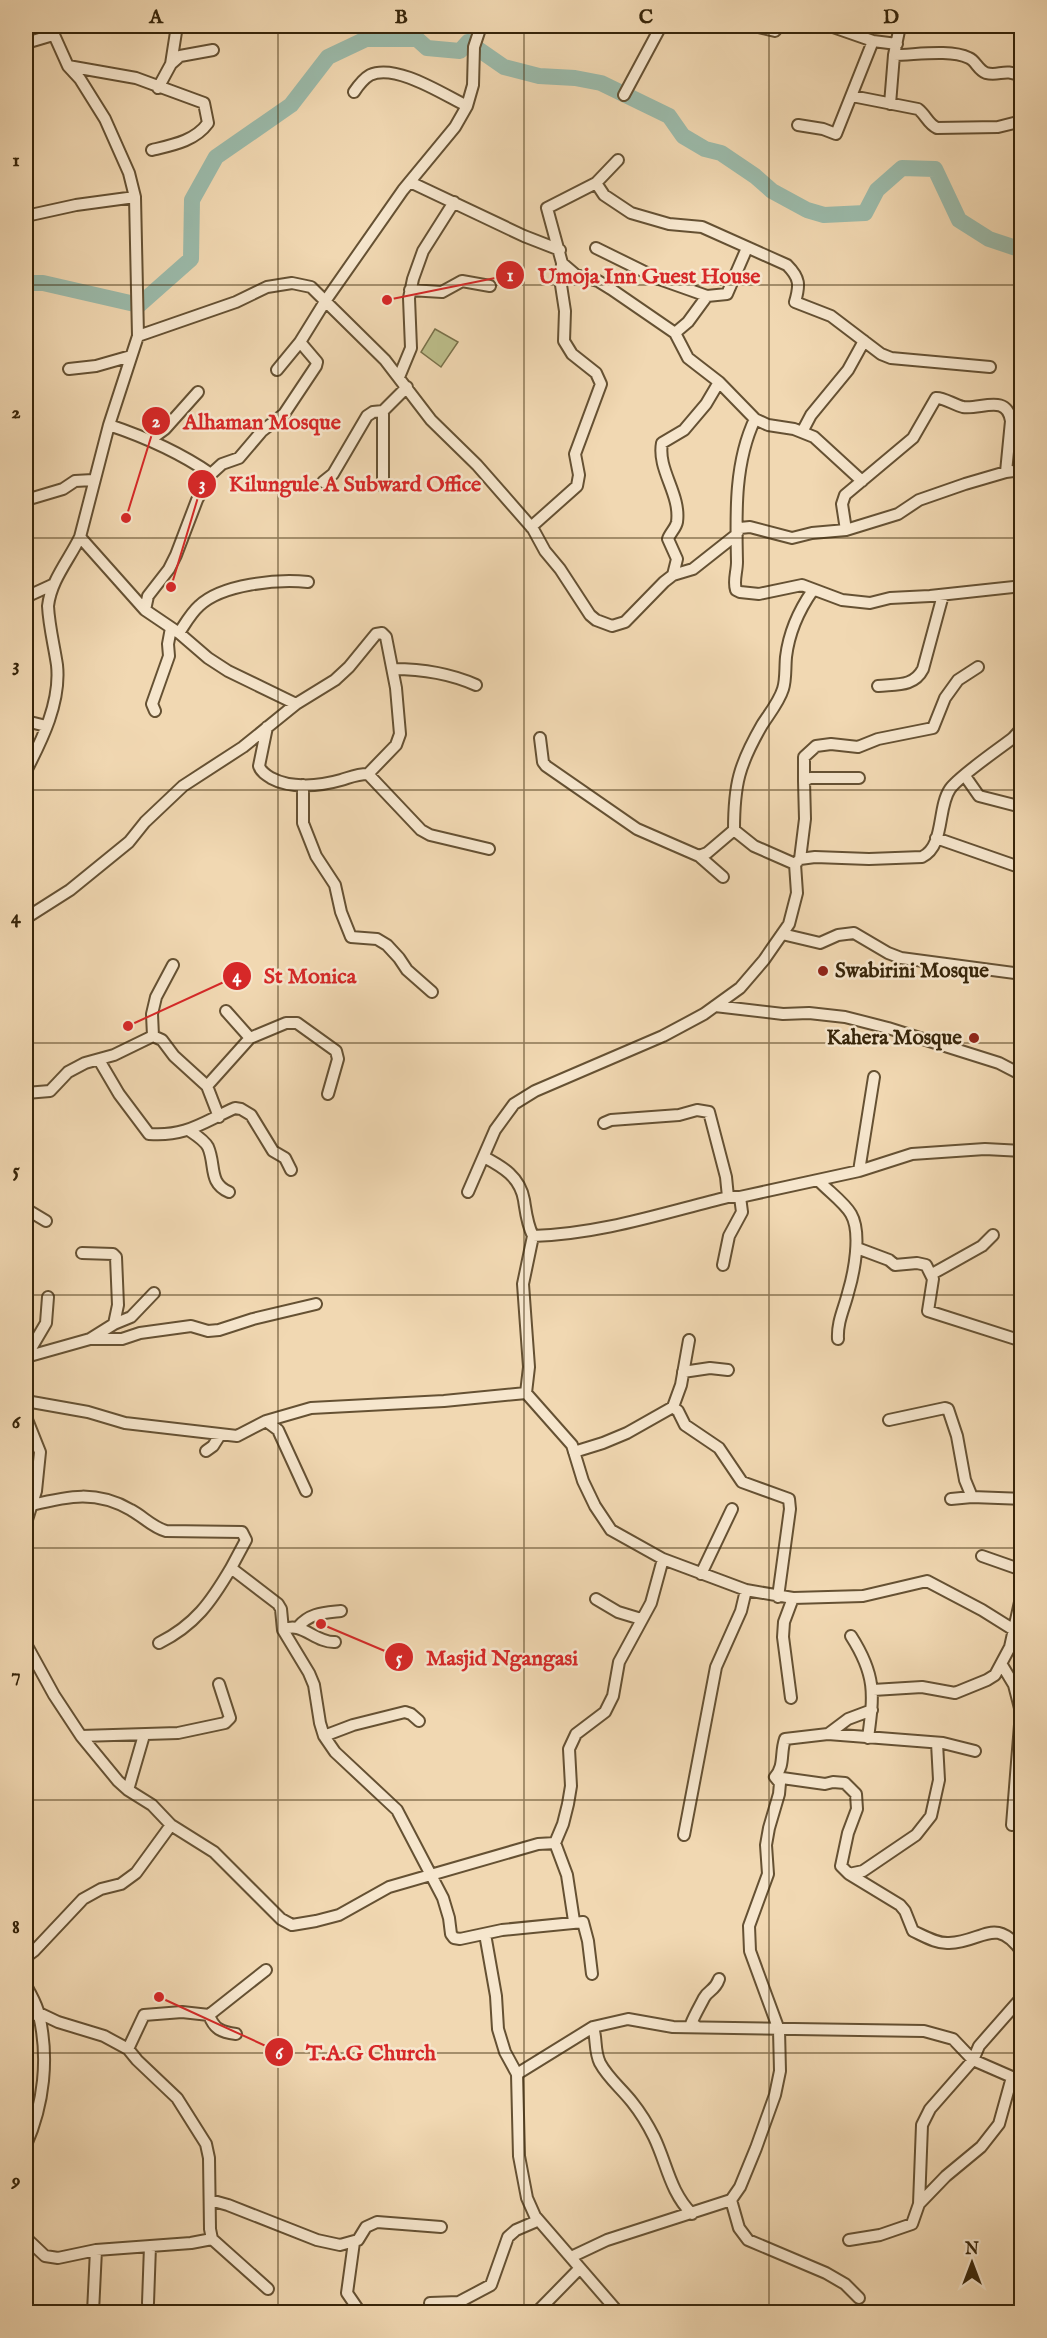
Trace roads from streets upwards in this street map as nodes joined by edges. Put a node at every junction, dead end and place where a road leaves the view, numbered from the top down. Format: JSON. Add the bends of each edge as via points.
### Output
{"nodes":[{"id":1,"x":481,"y":26,"type":"edge"},
{"id":2,"x":661,"y":26,"type":"edge"},
{"id":3,"x":754,"y":26,"type":"edge"},
{"id":4,"x":779,"y":26,"type":"edge"},
{"id":5,"x":830,"y":26,"type":"edge"},
{"id":6,"x":900,"y":26,"type":"edge"},
{"id":7,"x":52,"y":30,"type":"edge"},
{"id":8,"x":176,"y":32,"type":"dead end"},
{"id":9,"x":873,"y":41,"type":"junction"},
{"id":10,"x":26,"y":43,"type":"edge"},
{"id":11,"x":213,"y":50,"type":"dead end"},
{"id":12,"x":896,"y":50,"type":"junction"},
{"id":13,"x":171,"y":64,"type":"junction"},
{"id":14,"x":68,"y":66,"type":"junction"},
{"id":15,"x":1022,"y":77,"type":"edge"},
{"id":16,"x":158,"y":88,"type":"junction"},
{"id":17,"x":354,"y":92,"type":"dead end"},
{"id":18,"x":624,"y":95,"type":"dead end"},
{"id":19,"x":852,"y":96,"type":"junction"},
{"id":20,"x":890,"y":104,"type":"junction"},
{"id":21,"x":467,"y":106,"type":"junction"},
{"id":22,"x":1022,"y":121,"type":"edge"},
{"id":23,"x":798,"y":125,"type":"dead end"},
{"id":24,"x":152,"y":150,"type":"dead end"},
{"id":25,"x":618,"y":160,"type":"dead end"},
{"id":26,"x":410,"y":182,"type":"junction"},
{"id":27,"x":596,"y":183,"type":"junction"},
{"id":28,"x":135,"y":197,"type":"junction"},
{"id":29,"x":454,"y":202,"type":"junction"},
{"id":30,"x":26,"y":216,"type":"edge"},
{"id":31,"x":596,"y":248,"type":"dead end"},
{"id":32,"x":747,"y":248,"type":"junction"},
{"id":33,"x":560,"y":250,"type":"junction"},
{"id":34,"x":562,"y":263,"type":"junction"},
{"id":35,"x":490,"y":286,"type":"dead end"},
{"id":36,"x":410,"y":290,"type":"junction"},
{"id":37,"x":707,"y":296,"type":"junction"},
{"id":38,"x":326,"y":300,"type":"junction"},
{"id":39,"x":675,"y":333,"type":"junction"},
{"id":40,"x":138,"y":336,"type":"junction"},
{"id":41,"x":864,"y":341,"type":"junction"},
{"id":42,"x":300,"y":342,"type":"junction"},
{"id":43,"x":131,"y":356,"type":"junction"},
{"id":44,"x":990,"y":367,"type":"dead end"},
{"id":45,"x":69,"y":369,"type":"dead end"},
{"id":46,"x":277,"y":370,"type":"dead end"},
{"id":47,"x":399,"y":377,"type":"junction"},
{"id":48,"x":719,"y":382,"type":"junction"},
{"id":49,"x":407,"y":387,"type":"junction"},
{"id":50,"x":198,"y":392,"type":"dead end"},
{"id":51,"x":383,"y":411,"type":"junction"},
{"id":52,"x":754,"y":419,"type":"junction"},
{"id":53,"x":109,"y":425,"type":"junction"},
{"id":54,"x":802,"y":432,"type":"junction"},
{"id":55,"x":150,"y":440,"type":"junction"},
{"id":56,"x":1022,"y":470,"type":"edge"},
{"id":57,"x":1006,"y":472,"type":"junction"},
{"id":58,"x":211,"y":474,"type":"junction"},
{"id":59,"x":93,"y":480,"type":"junction"},
{"id":60,"x":862,"y":481,"type":"junction"},
{"id":61,"x":323,"y":482,"type":"dead end"},
{"id":62,"x":383,"y":486,"type":"dead end"},
{"id":63,"x":26,"y":500,"type":"edge"},
{"id":64,"x":531,"y":527,"type":"junction"},
{"id":65,"x":846,"y":530,"type":"junction"},
{"id":66,"x":736,"y":535,"type":"junction"},
{"id":67,"x":80,"y":537,"type":"junction"},
{"id":68,"x":673,"y":575,"type":"junction"},
{"id":69,"x":308,"y":582,"type":"dead end"},
{"id":70,"x":52,"y":585,"type":"junction"},
{"id":71,"x":1022,"y":586,"type":"edge"},
{"id":72,"x":813,"y":590,"type":"junction"},
{"id":73,"x":943,"y":595,"type":"junction"},
{"id":74,"x":26,"y":597,"type":"edge"},
{"id":75,"x":145,"y":610,"type":"junction"},
{"id":76,"x":175,"y":631,"type":"junction"},
{"id":77,"x":978,"y":667,"type":"dead end"},
{"id":78,"x":393,"y":669,"type":"junction"},
{"id":79,"x":476,"y":685,"type":"dead end"},
{"id":80,"x":878,"y":686,"type":"dead end"},
{"id":81,"x":296,"y":704,"type":"junction"},
{"id":82,"x":155,"y":711,"type":"dead end"},
{"id":83,"x":26,"y":721,"type":"edge"},
{"id":84,"x":46,"y":726,"type":"junction"},
{"id":85,"x":267,"y":728,"type":"junction"},
{"id":86,"x":1022,"y":728,"type":"edge"},
{"id":87,"x":540,"y":738,"type":"dead end"},
{"id":88,"x":1017,"y":740,"type":"edge"},
{"id":89,"x":26,"y":771,"type":"edge"},
{"id":90,"x":368,"y":774,"type":"junction"},
{"id":91,"x":965,"y":776,"type":"junction"},
{"id":92,"x":859,"y":778,"type":"dead end"},
{"id":93,"x":804,"y":781,"type":"junction"},
{"id":94,"x":303,"y":785,"type":"junction"},
{"id":95,"x":1022,"y":807,"type":"edge"},
{"id":96,"x":734,"y":830,"type":"junction"},
{"id":97,"x":936,"y":838,"type":"junction"},
{"id":98,"x":489,"y":849,"type":"dead end"},
{"id":99,"x":699,"y":856,"type":"junction"},
{"id":100,"x":798,"y":862,"type":"junction"},
{"id":101,"x":1022,"y":868,"type":"edge"},
{"id":102,"x":723,"y":877,"type":"dead end"},
{"id":103,"x":26,"y":918,"type":"edge"},
{"id":104,"x":782,"y":934,"type":"junction"},
{"id":105,"x":173,"y":965,"type":"dead end"},
{"id":106,"x":1022,"y":974,"type":"edge"},
{"id":107,"x":432,"y":992,"type":"dead end"},
{"id":108,"x":716,"y":1006,"type":"junction"},
{"id":109,"x":226,"y":1011,"type":"dead end"},
{"id":110,"x":153,"y":1036,"type":"junction"},
{"id":111,"x":250,"y":1038,"type":"junction"},
{"id":112,"x":99,"y":1060,"type":"junction"},
{"id":113,"x":1022,"y":1075,"type":"edge"},
{"id":114,"x":874,"y":1077,"type":"dead end"},
{"id":115,"x":207,"y":1086,"type":"junction"},
{"id":116,"x":26,"y":1093,"type":"edge"},
{"id":117,"x":328,"y":1094,"type":"dead end"},
{"id":118,"x":219,"y":1117,"type":"junction"},
{"id":119,"x":604,"y":1123,"type":"dead end"},
{"id":120,"x":190,"y":1131,"type":"junction"},
{"id":121,"x":1022,"y":1150,"type":"edge"},
{"id":122,"x":484,"y":1157,"type":"junction"},
{"id":123,"x":291,"y":1170,"type":"dead end"},
{"id":124,"x":858,"y":1171,"type":"junction"},
{"id":125,"x":818,"y":1180,"type":"junction"},
{"id":126,"x":230,"y":1192,"type":"dead end"},
{"id":127,"x":468,"y":1192,"type":"dead end"},
{"id":128,"x":728,"y":1197,"type":"junction"},
{"id":129,"x":740,"y":1197,"type":"junction"},
{"id":130,"x":26,"y":1209,"type":"edge"},
{"id":131,"x":46,"y":1221,"type":"dead end"},
{"id":132,"x":993,"y":1235,"type":"dead end"},
{"id":133,"x":533,"y":1236,"type":"junction"},
{"id":134,"x":857,"y":1248,"type":"junction"},
{"id":135,"x":82,"y":1253,"type":"dead end"},
{"id":136,"x":723,"y":1265,"type":"dead end"},
{"id":137,"x":932,"y":1274,"type":"junction"},
{"id":138,"x":154,"y":1293,"type":"dead end"},
{"id":139,"x":48,"y":1298,"type":"dead end"},
{"id":140,"x":316,"y":1304,"type":"dead end"},
{"id":141,"x":114,"y":1324,"type":"junction"},
{"id":142,"x":838,"y":1339,"type":"dead end"},
{"id":143,"x":90,"y":1340,"type":"junction"},
{"id":144,"x":689,"y":1340,"type":"dead end"},
{"id":145,"x":1022,"y":1341,"type":"edge"},
{"id":146,"x":26,"y":1357,"type":"edge"},
{"id":147,"x":728,"y":1370,"type":"dead end"},
{"id":148,"x":683,"y":1372,"type":"junction"},
{"id":149,"x":526,"y":1393,"type":"junction"},
{"id":150,"x":26,"y":1401,"type":"edge"},
{"id":151,"x":673,"y":1407,"type":"junction"},
{"id":152,"x":26,"y":1417,"type":"edge"},
{"id":153,"x":889,"y":1420,"type":"dead end"},
{"id":154,"x":266,"y":1421,"type":"junction"},
{"id":155,"x":220,"y":1435,"type":"junction"},
{"id":156,"x":206,"y":1451,"type":"dead end"},
{"id":157,"x":574,"y":1452,"type":"junction"},
{"id":158,"x":306,"y":1491,"type":"dead end"},
{"id":159,"x":972,"y":1497,"type":"junction"},
{"id":160,"x":951,"y":1499,"type":"dead end"},
{"id":161,"x":1022,"y":1499,"type":"edge"},
{"id":162,"x":32,"y":1505,"type":"junction"},
{"id":163,"x":732,"y":1509,"type":"dead end"},
{"id":164,"x":26,"y":1523,"type":"edge"},
{"id":165,"x":981,"y":1557,"type":"dead end"},
{"id":166,"x":663,"y":1559,"type":"junction"},
{"id":167,"x":231,"y":1568,"type":"junction"},
{"id":168,"x":1022,"y":1570,"type":"edge"},
{"id":169,"x":701,"y":1575,"type":"junction"},
{"id":170,"x":746,"y":1590,"type":"junction"},
{"id":171,"x":1022,"y":1593,"type":"edge"},
{"id":172,"x":778,"y":1597,"type":"junction"},
{"id":173,"x":793,"y":1598,"type":"junction"},
{"id":174,"x":596,"y":1599,"type":"dead end"},
{"id":175,"x":341,"y":1611,"type":"dead end"},
{"id":176,"x":641,"y":1619,"type":"junction"},
{"id":177,"x":298,"y":1627,"type":"junction"},
{"id":178,"x":283,"y":1630,"type":"junction"},
{"id":179,"x":1018,"y":1633,"type":"edge"},
{"id":180,"x":851,"y":1636,"type":"dead end"},
{"id":181,"x":335,"y":1642,"type":"dead end"},
{"id":182,"x":159,"y":1643,"type":"dead end"},
{"id":183,"x":26,"y":1644,"type":"edge"},
{"id":184,"x":1002,"y":1665,"type":"junction"},
{"id":185,"x":219,"y":1684,"type":"dead end"},
{"id":186,"x":873,"y":1690,"type":"junction"},
{"id":187,"x":791,"y":1698,"type":"dead end"},
{"id":188,"x":872,"y":1710,"type":"junction"},
{"id":189,"x":419,"y":1721,"type":"dead end"},
{"id":190,"x":828,"y":1734,"type":"junction"},
{"id":191,"x":144,"y":1735,"type":"junction"},
{"id":192,"x":81,"y":1736,"type":"junction"},
{"id":193,"x":324,"y":1736,"type":"junction"},
{"id":194,"x":868,"y":1738,"type":"junction"},
{"id":195,"x":937,"y":1743,"type":"junction"},
{"id":196,"x":975,"y":1751,"type":"dead end"},
{"id":197,"x":775,"y":1777,"type":"junction"},
{"id":198,"x":128,"y":1790,"type":"junction"},
{"id":199,"x":171,"y":1825,"type":"junction"},
{"id":200,"x":1012,"y":1825,"type":"dead end"},
{"id":201,"x":684,"y":1836,"type":"dead end"},
{"id":202,"x":555,"y":1843,"type":"junction"},
{"id":203,"x":849,"y":1874,"type":"junction"},
{"id":204,"x":430,"y":1875,"type":"junction"},
{"id":205,"x":574,"y":1921,"type":"junction"},
{"id":206,"x":485,"y":1934,"type":"junction"},
{"id":207,"x":1022,"y":1952,"type":"edge"},
{"id":208,"x":26,"y":1957,"type":"edge"},
{"id":209,"x":266,"y":1970,"type":"dead end"},
{"id":210,"x":592,"y":1974,"type":"dead end"},
{"id":211,"x":719,"y":1979,"type":"dead end"},
{"id":212,"x":26,"y":1984,"type":"edge"},
{"id":213,"x":1022,"y":1997,"type":"edge"},
{"id":214,"x":39,"y":2013,"type":"junction"},
{"id":215,"x":209,"y":2015,"type":"junction"},
{"id":216,"x":26,"y":2017,"type":"edge"},
{"id":217,"x":696,"y":2026,"type":"junction"},
{"id":218,"x":593,"y":2027,"type":"junction"},
{"id":219,"x":779,"y":2030,"type":"junction"},
{"id":220,"x":236,"y":2034,"type":"dead end"},
{"id":221,"x":128,"y":2049,"type":"junction"},
{"id":222,"x":973,"y":2060,"type":"junction"},
{"id":223,"x":517,"y":2074,"type":"junction"},
{"id":224,"x":1017,"y":2077,"type":"edge"},
{"id":225,"x":26,"y":2145,"type":"edge"},
{"id":226,"x":210,"y":2200,"type":"junction"},
{"id":227,"x":731,"y":2200,"type":"junction"},
{"id":228,"x":919,"y":2204,"type":"junction"},
{"id":229,"x":692,"y":2214,"type":"junction"},
{"id":230,"x":537,"y":2222,"type":"junction"},
{"id":231,"x":441,"y":2227,"type":"dead end"},
{"id":232,"x":26,"y":2238,"type":"edge"},
{"id":233,"x":212,"y":2239,"type":"junction"},
{"id":234,"x":849,"y":2240,"type":"dead end"},
{"id":235,"x":354,"y":2242,"type":"junction"},
{"id":236,"x":150,"y":2246,"type":"junction"},
{"id":237,"x":96,"y":2250,"type":"junction"},
{"id":238,"x":571,"y":2257,"type":"junction"},
{"id":239,"x":580,"y":2268,"type":"junction"},
{"id":240,"x":267,"y":2289,"type":"dead end"},
{"id":241,"x":858,"y":2298,"type":"dead end"},
{"id":242,"x":148,"y":2303,"type":"dead end"},
{"id":243,"x":430,"y":2303,"type":"dead end"},
{"id":244,"x":443,"y":2308,"type":"edge"},
{"id":245,"x":93,"y":2313,"type":"edge"},
{"id":246,"x":360,"y":2313,"type":"edge"},
{"id":247,"x":537,"y":2313,"type":"edge"},
{"id":248,"x":618,"y":2313,"type":"edge"}],
"edges":[{"from":1,"to":21,"type":"street","via":[[474,46],[473,85]]},
{"from":2,"to":18,"type":"street"},
{"from":3,"to":4,"type":"street","via":[[772,32]]},
{"from":5,"to":9,"type":"street"},
{"from":6,"to":12,"type":"street"},
{"from":7,"to":10,"type":"street"},
{"from":7,"to":14,"type":"street"},
{"from":8,"to":13,"type":"street"},
{"from":9,"to":12,"type":"street"},
{"from":9,"to":19,"type":"street"},
{"from":11,"to":13,"type":"street","via":[[180,56]]},
{"from":12,"to":15,"type":"street","via":[[962,56],[989,74],[1007,71]]},
{"from":12,"to":20,"type":"street"},
{"from":13,"to":16,"type":"street"},
{"from":14,"to":16,"type":"street","via":[[136,78]]},
{"from":14,"to":28,"type":"street","via":[[105,119],[129,173]]},
{"from":16,"to":24,"type":"street","via":[[204,104],[208,123],[202,132],[183,142]]},
{"from":17,"to":21,"type":"street","via":[[370,75],[395,73]]},
{"from":19,"to":20,"type":"street"},
{"from":19,"to":23,"type":"street","via":[[836,134]]},
{"from":20,"to":22,"type":"street","via":[[918,109],[937,128],[998,127]]},
{"from":21,"to":26,"type":"street","via":[[438,150]]},
{"from":25,"to":27,"type":"street"},
{"from":26,"to":29,"type":"street"},
{"from":26,"to":38,"type":"street"},
{"from":27,"to":32,"type":"street","via":[[604,195],[631,213],[669,224],[702,226]]},
{"from":27,"to":33,"type":"street","via":[[546,208]]},
{"from":28,"to":30,"type":"street"},
{"from":28,"to":40,"type":"street"},
{"from":29,"to":33,"type":"street"},
{"from":29,"to":36,"type":"street","via":[[423,251]]},
{"from":31,"to":37,"type":"street","via":[[659,279]]},
{"from":32,"to":37,"type":"street","via":[[727,294]]},
{"from":32,"to":41,"type":"street","via":[[772,257],[797,274],[795,302],[831,316]]},
{"from":33,"to":34,"type":"street"},
{"from":34,"to":39,"type":"street","via":[[576,274],[611,289]]},
{"from":34,"to":64,"type":"street","via":[[564,341],[572,354],[596,373],[601,384],[575,454],[577,486]]},
{"from":35,"to":36,"type":"street","via":[[462,280],[442,292]]},
{"from":36,"to":47,"type":"street","via":[[411,348]]},
{"from":37,"to":39,"type":"street"},
{"from":38,"to":40,"type":"street","via":[[311,287],[282,283]]},
{"from":38,"to":42,"type":"street"},
{"from":38,"to":47,"type":"street"},
{"from":39,"to":48,"type":"street","via":[[688,358]]},
{"from":40,"to":43,"type":"street"},
{"from":41,"to":44,"type":"street","via":[[891,358]]},
{"from":41,"to":54,"type":"street","via":[[848,370]]},
{"from":42,"to":46,"type":"street"},
{"from":42,"to":58,"type":"street","via":[[317,362],[291,406],[239,458],[222,464]]},
{"from":43,"to":45,"type":"street"},
{"from":43,"to":53,"type":"street"},
{"from":47,"to":49,"type":"street"},
{"from":48,"to":52,"type":"street"},
{"from":48,"to":68,"type":"street","via":[[684,430],[662,443],[660,452],[677,521],[668,539],[677,559]]},
{"from":49,"to":51,"type":"street"},
{"from":49,"to":64,"type":"street","via":[[431,420]]},
{"from":50,"to":55,"type":"street"},
{"from":51,"to":61,"type":"street","via":[[367,416],[333,474]]},
{"from":51,"to":62,"type":"street"},
{"from":52,"to":54,"type":"street"},
{"from":52,"to":66,"type":"street","via":[[744,448]]},
{"from":53,"to":55,"type":"street"},
{"from":53,"to":59,"type":"street"},
{"from":54,"to":60,"type":"street","via":[[814,437]]},
{"from":55,"to":58,"type":"street"},
{"from":56,"to":57,"type":"street"},
{"from":57,"to":60,"type":"street","via":[[1011,421],[1006,408],[963,406],[938,397],[933,399],[918,433]]},
{"from":57,"to":65,"type":"street","via":[[927,497],[898,514]]},
{"from":58,"to":75,"type":"street","via":[[176,555],[148,596]]},
{"from":59,"to":63,"type":"street","via":[[75,481],[63,489]]},
{"from":59,"to":67,"type":"street"},
{"from":60,"to":65,"type":"street","via":[[842,499]]},
{"from":64,"to":68,"type":"street","via":[[590,615],[612,626],[624,622]]},
{"from":65,"to":66,"type":"street","via":[[792,538],[745,527]]},
{"from":66,"to":68,"type":"street","via":[[693,569]]},
{"from":66,"to":72,"type":"street","via":[[736,590],[759,594],[802,585]]},
{"from":67,"to":70,"type":"street"},
{"from":67,"to":75,"type":"street"},
{"from":69,"to":76,"type":"street","via":[[276,581],[222,593],[199,606]]},
{"from":70,"to":74,"type":"street"},
{"from":70,"to":84,"type":"street","via":[[48,606],[57,685]]},
{"from":71,"to":73,"type":"street"},
{"from":72,"to":73,"type":"street","via":[[842,600],[870,603]]},
{"from":72,"to":96,"type":"street","via":[[801,606],[790,636],[783,689],[750,746],[735,784]]},
{"from":73,"to":80,"type":"street","via":[[919,677],[912,682]]},
{"from":75,"to":76,"type":"street"},
{"from":76,"to":81,"type":"street","via":[[228,671]]},
{"from":76,"to":82,"type":"street","via":[[152,704]]},
{"from":77,"to":93,"type":"street","via":[[958,680],[945,698],[933,728],[858,747],[816,746],[804,757]]},
{"from":78,"to":79,"type":"street","via":[[425,670]]},
{"from":78,"to":81,"type":"street","via":[[386,637],[376,633],[335,680]]},
{"from":78,"to":90,"type":"street","via":[[400,734],[396,745]]},
{"from":81,"to":85,"type":"street"},
{"from":83,"to":84,"type":"street"},
{"from":84,"to":89,"type":"street"},
{"from":85,"to":94,"type":"street","via":[[260,770],[278,782]]},
{"from":85,"to":103,"type":"street","via":[[183,786],[129,842],[70,890]]},
{"from":86,"to":88,"type":"street"},
{"from":87,"to":99,"type":"street","via":[[543,762],[562,779],[637,829]]},
{"from":88,"to":91,"type":"street"},
{"from":90,"to":94,"type":"street"},
{"from":90,"to":98,"type":"street","via":[[430,836]]},
{"from":91,"to":95,"type":"street","via":[[980,796]]},
{"from":91,"to":97,"type":"street","via":[[950,789]]},
{"from":92,"to":93,"type":"street"},
{"from":93,"to":100,"type":"street","via":[[805,819]]},
{"from":94,"to":107,"type":"street","via":[[303,823],[316,856],[335,885],[351,937],[377,939],[387,945]]},
{"from":96,"to":99,"type":"street"},
{"from":96,"to":100,"type":"street","via":[[754,846]]},
{"from":97,"to":100,"type":"street","via":[[932,849],[922,857],[815,857]]},
{"from":97,"to":101,"type":"street"},
{"from":99,"to":102,"type":"street"},
{"from":100,"to":104,"type":"street","via":[[797,893],[789,924]]},
{"from":104,"to":106,"type":"street","via":[[820,943],[854,933],[901,957]]},
{"from":104,"to":108,"type":"street","via":[[740,988]]},
{"from":105,"to":110,"type":"street","via":[[156,997]]},
{"from":108,"to":113,"type":"street","via":[[845,1017],[927,1040]]},
{"from":108,"to":122,"type":"street","via":[[663,1036],[535,1091],[514,1104],[495,1130]]},
{"from":109,"to":111,"type":"street"},
{"from":110,"to":112,"type":"street"},
{"from":110,"to":115,"type":"street","via":[[162,1040]]},
{"from":111,"to":115,"type":"street"},
{"from":111,"to":117,"type":"street","via":[[286,1023],[306,1028],[336,1051],[338,1059]]},
{"from":112,"to":116,"type":"street","via":[[68,1072],[50,1091]]},
{"from":112,"to":120,"type":"street","via":[[149,1134]]},
{"from":114,"to":124,"type":"street"},
{"from":115,"to":118,"type":"street"},
{"from":118,"to":120,"type":"street"},
{"from":118,"to":123,"type":"street","via":[[235,1108],[251,1115],[273,1151],[285,1158]]},
{"from":119,"to":128,"type":"street","via":[[697,1110],[709,1112]]},
{"from":120,"to":126,"type":"street","via":[[207,1146],[220,1189]]},
{"from":121,"to":124,"type":"street","via":[[912,1154]]},
{"from":122,"to":127,"type":"street"},
{"from":122,"to":133,"type":"street","via":[[519,1184]]},
{"from":124,"to":125,"type":"street"},
{"from":125,"to":129,"type":"street"},
{"from":125,"to":134,"type":"street","via":[[851,1215]]},
{"from":128,"to":129,"type":"street"},
{"from":128,"to":133,"type":"street","via":[[615,1227]]},
{"from":129,"to":136,"type":"street","via":[[742,1212],[729,1236]]},
{"from":130,"to":131,"type":"street"},
{"from":132,"to":137,"type":"street","via":[[977,1250]]},
{"from":133,"to":149,"type":"street","via":[[523,1284],[529,1367]]},
{"from":134,"to":137,"type":"street","via":[[895,1265],[926,1266]]},
{"from":134,"to":142,"type":"street"},
{"from":135,"to":141,"type":"street","via":[[116,1257],[118,1305]]},
{"from":137,"to":145,"type":"street","via":[[928,1311]]},
{"from":138,"to":141,"type":"street","via":[[130,1317]]},
{"from":139,"to":146,"type":"street","via":[[46,1323]]},
{"from":140,"to":143,"type":"street","via":[[219,1330],[191,1326],[122,1339]]},
{"from":141,"to":143,"type":"street"},
{"from":143,"to":146,"type":"street"},
{"from":144,"to":148,"type":"street"},
{"from":147,"to":148,"type":"street"},
{"from":148,"to":151,"type":"street"},
{"from":149,"to":154,"type":"street","via":[[311,1408]]},
{"from":149,"to":157,"type":"street"},
{"from":150,"to":155,"type":"street","via":[[126,1423]]},
{"from":151,"to":157,"type":"street","via":[[603,1443]]},
{"from":151,"to":172,"type":"street","via":[[685,1425],[719,1448],[742,1482],[789,1499]]},
{"from":152,"to":162,"type":"street","via":[[40,1452]]},
{"from":153,"to":159,"type":"street","via":[[948,1409]]},
{"from":154,"to":155,"type":"street","via":[[237,1436]]},
{"from":154,"to":158,"type":"street","via":[[278,1430]]},
{"from":155,"to":156,"type":"street"},
{"from":157,"to":166,"type":"street","via":[[583,1481],[611,1530]]},
{"from":159,"to":160,"type":"street"},
{"from":159,"to":161,"type":"street"},
{"from":162,"to":164,"type":"street"},
{"from":162,"to":167,"type":"street","via":[[78,1495],[101,1497],[131,1510],[157,1529],[242,1532],[246,1540]]},
{"from":163,"to":169,"type":"street"},
{"from":165,"to":168,"type":"street"},
{"from":166,"to":169,"type":"street"},
{"from":166,"to":176,"type":"street","via":[[651,1603]]},
{"from":167,"to":178,"type":"street","via":[[278,1604]]},
{"from":167,"to":182,"type":"street","via":[[217,1592],[190,1623]]},
{"from":169,"to":170,"type":"street"},
{"from":170,"to":172,"type":"street"},
{"from":170,"to":201,"type":"street","via":[[716,1667]]},
{"from":171,"to":179,"type":"street"},
{"from":172,"to":173,"type":"street"},
{"from":173,"to":179,"type":"street","via":[[863,1596],[927,1581]]},
{"from":173,"to":187,"type":"street","via":[[783,1637]]},
{"from":174,"to":176,"type":"street"},
{"from":175,"to":177,"type":"street","via":[[316,1613]]},
{"from":176,"to":202,"type":"street","via":[[619,1662],[613,1696],[605,1712],[576,1734],[569,1749],[571,1786]]},
{"from":177,"to":178,"type":"street"},
{"from":177,"to":181,"type":"street"},
{"from":178,"to":193,"type":"street","via":[[314,1685]]},
{"from":179,"to":184,"type":"street"},
{"from":180,"to":186,"type":"street","via":[[868,1668]]},
{"from":183,"to":192,"type":"street"},
{"from":184,"to":186,"type":"street","via":[[987,1680],[955,1693],[922,1687]]},
{"from":184,"to":200,"type":"street","via":[[1014,1685],[1022,1712]]},
{"from":185,"to":191,"type":"street","via":[[230,1718],[225,1723],[192,1732]]},
{"from":186,"to":188,"type":"street"},
{"from":188,"to":190,"type":"street","via":[[848,1719]]},
{"from":188,"to":194,"type":"street"},
{"from":189,"to":193,"type":"street","via":[[405,1712]]},
{"from":190,"to":194,"type":"street"},
{"from":190,"to":197,"type":"street","via":[[785,1739],[781,1769]]},
{"from":191,"to":192,"type":"street"},
{"from":191,"to":198,"type":"street"},
{"from":192,"to":198,"type":"street"},
{"from":193,"to":204,"type":"street","via":[[335,1752],[397,1810]]},
{"from":194,"to":195,"type":"street"},
{"from":195,"to":196,"type":"street"},
{"from":195,"to":203,"type":"street","via":[[939,1780],[931,1816],[916,1835],[863,1870]]},
{"from":197,"to":203,"type":"street","via":[[845,1783],[856,1794],[857,1809],[841,1866]]},
{"from":197,"to":219,"type":"street","via":[[780,1783],[766,1845],[768,1874],[749,1926],[750,1951]]},
{"from":198,"to":199,"type":"street","via":[[152,1805]]},
{"from":199,"to":204,"type":"street","via":[[214,1852],[268,1908],[292,1925],[339,1915],[390,1887]]},
{"from":199,"to":208,"type":"street","via":[[136,1873],[121,1884],[83,1899]]},
{"from":202,"to":204,"type":"street","via":[[538,1844]]},
{"from":202,"to":205,"type":"street","via":[[567,1875]]},
{"from":203,"to":207,"type":"street","via":[[900,1905],[913,1931],[929,1939],[948,1944],[992,1932],[1005,1934]]},
{"from":204,"to":206,"type":"street","via":[[442,1898],[454,1938]]},
{"from":205,"to":206,"type":"street"},
{"from":205,"to":210,"type":"street","via":[[583,1922]]},
{"from":206,"to":223,"type":"street","via":[[498,2029]]},
{"from":209,"to":215,"type":"street"},
{"from":211,"to":217,"type":"street","via":[[695,2013],[691,2024]]},
{"from":212,"to":214,"type":"street"},
{"from":213,"to":222,"type":"street","via":[[979,2046]]},
{"from":214,"to":216,"type":"street"},
{"from":214,"to":221,"type":"street","via":[[104,2036]]},
{"from":214,"to":225,"type":"street","via":[[43,2087]]},
{"from":215,"to":220,"type":"street","via":[[213,2026]]},
{"from":215,"to":221,"type":"street","via":[[144,2015]]},
{"from":217,"to":218,"type":"street","via":[[673,2027],[628,2019]]},
{"from":217,"to":219,"type":"street"},
{"from":218,"to":223,"type":"street"},
{"from":218,"to":229,"type":"street","via":[[601,2064],[641,2114],[654,2136],[674,2190]]},
{"from":219,"to":222,"type":"street","via":[[924,2031],[953,2039]]},
{"from":219,"to":227,"type":"street","via":[[780,2071],[775,2095],[745,2176]]},
{"from":221,"to":226,"type":"street","via":[[177,2098],[201,2134],[209,2158]]},
{"from":222,"to":224,"type":"street"},
{"from":222,"to":228,"type":"street","via":[[930,2109],[922,2125]]},
{"from":223,"to":230,"type":"street","via":[[521,2172]]},
{"from":224,"to":228,"type":"street","via":[[995,2130]]},
{"from":226,"to":233,"type":"street"},
{"from":226,"to":235,"type":"street","via":[[317,2240],[340,2245]]},
{"from":227,"to":229,"type":"street"},
{"from":227,"to":241,"type":"street","via":[[739,2228],[748,2240],[826,2273],[845,2284]]},
{"from":228,"to":234,"type":"street","via":[[912,2224]]},
{"from":229,"to":238,"type":"street","via":[[607,2240]]},
{"from":230,"to":238,"type":"street"},
{"from":230,"to":244,"type":"street","via":[[508,2237],[491,2285]]},
{"from":231,"to":235,"type":"street","via":[[377,2222],[366,2226]]},
{"from":232,"to":237,"type":"street","via":[[45,2256],[58,2258]]},
{"from":233,"to":236,"type":"street"},
{"from":233,"to":240,"type":"street"},
{"from":235,"to":246,"type":"street","via":[[346,2293]]},
{"from":236,"to":237,"type":"street"},
{"from":236,"to":242,"type":"street"},
{"from":237,"to":245,"type":"street"},
{"from":238,"to":239,"type":"street"},
{"from":239,"to":247,"type":"street"},
{"from":239,"to":248,"type":"street"},
{"from":243,"to":244,"type":"street"}]}
